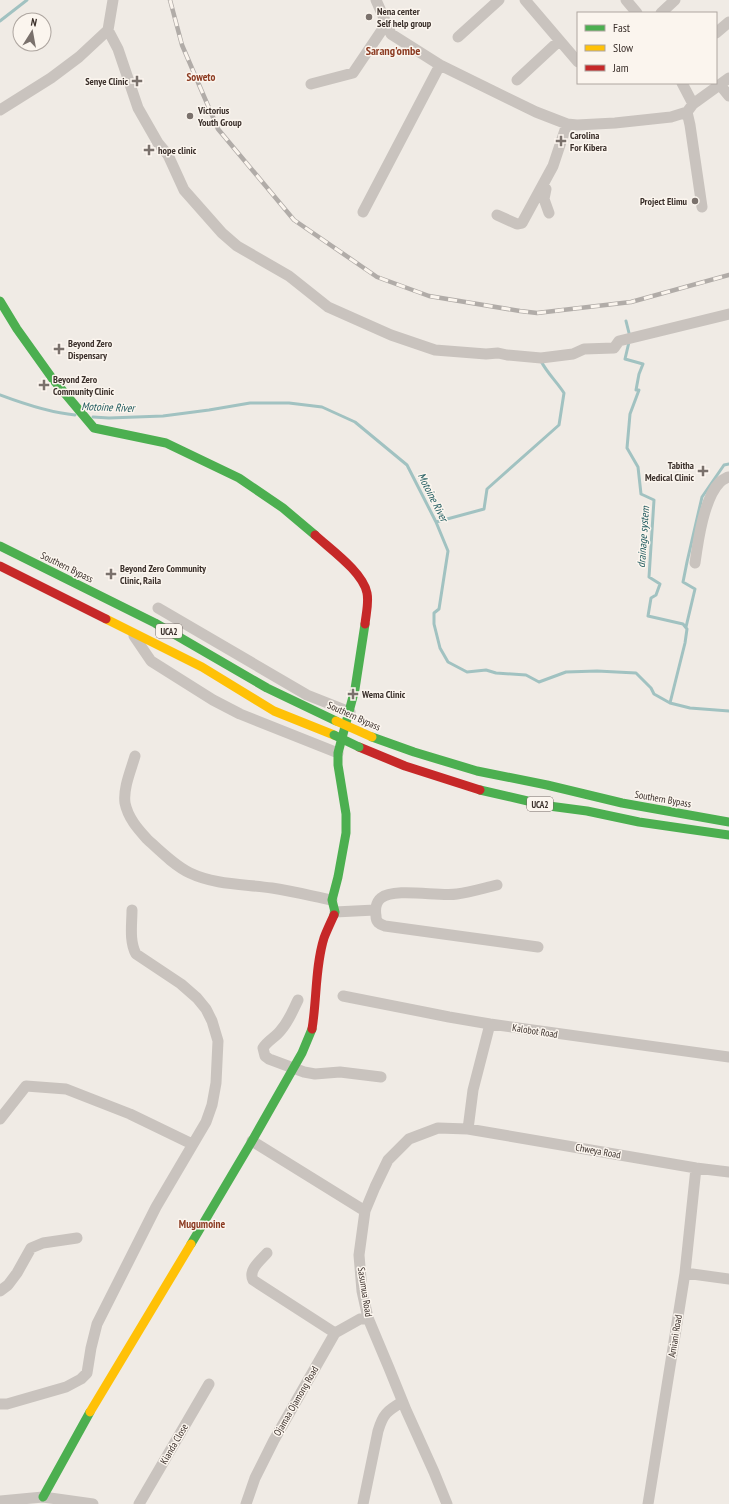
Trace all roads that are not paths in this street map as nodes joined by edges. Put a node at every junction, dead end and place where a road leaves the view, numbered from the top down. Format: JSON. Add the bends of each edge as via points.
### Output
{"nodes":[{"id":1,"x":113,"y":0,"type":"edge"},
{"id":2,"x":376,"y":0,"type":"edge"},
{"id":3,"x":499,"y":0,"type":"edge"},
{"id":4,"x":524,"y":0,"type":"edge"},
{"id":5,"x":626,"y":0,"type":"edge"},
{"id":6,"x":674,"y":0,"type":"edge"},
{"id":7,"x":636,"y":12,"type":"edge"},
{"id":8,"x":662,"y":12,"type":"edge"},
{"id":9,"x":729,"y":22,"type":"edge"},
{"id":10,"x":386,"y":24,"type":"junction"},
{"id":11,"x":108,"y":30,"type":"junction"},
{"id":12,"x":717,"y":32,"type":"edge"},
{"id":13,"x":458,"y":37,"type":"dead end"},
{"id":14,"x":559,"y":41,"type":"junction"},
{"id":15,"x":577,"y":61,"type":"edge"},
{"id":16,"x":440,"y":66,"type":"junction"},
{"id":17,"x":729,"y":78,"type":"edge"},
{"id":18,"x":517,"y":80,"type":"dead end"},
{"id":19,"x":311,"y":84,"type":"dead end"},
{"id":20,"x":682,"y":84,"type":"edge"},
{"id":21,"x":720,"y":85,"type":"junction"},
{"id":22,"x":729,"y":96,"type":"edge"},
{"id":23,"x":690,"y":108,"type":"junction"},
{"id":24,"x":0,"y":110,"type":"edge"},
{"id":25,"x":567,"y":124,"type":"junction"},
{"id":26,"x":543,"y":184,"type":"junction"},
{"id":27,"x":702,"y":206,"type":"dead end"},
{"id":28,"x":363,"y":212,"type":"dead end"},
{"id":29,"x":549,"y":213,"type":"dead end"},
{"id":30,"x":497,"y":216,"type":"dead end"},
{"id":31,"x":0,"y":300,"type":"edge"},
{"id":32,"x":729,"y":314,"type":"edge"},
{"id":33,"x":729,"y":476,"type":"edge"},
{"id":34,"x":0,"y":546,"type":"edge"},
{"id":35,"x":695,"y":563,"type":"dead end"},
{"id":36,"x":0,"y":566,"type":"edge"},
{"id":37,"x":158,"y":608,"type":"dead end"},
{"id":38,"x":130,"y":631,"type":"junction"},
{"id":39,"x":350,"y":712,"type":"junction"},
{"id":40,"x":338,"y":753,"type":"junction"},
{"id":41,"x":135,"y":756,"type":"dead end"},
{"id":42,"x":729,"y":822,"type":"edge"},
{"id":43,"x":729,"y":835,"type":"edge"},
{"id":44,"x":497,"y":885,"type":"dead end"},
{"id":45,"x":332,"y":900,"type":"junction"},
{"id":46,"x":132,"y":910,"type":"dead end"},
{"id":47,"x":375,"y":910,"type":"junction"},
{"id":48,"x":335,"y":912,"type":"junction"},
{"id":49,"x":538,"y":947,"type":"dead end"},
{"id":50,"x":343,"y":996,"type":"dead end"},
{"id":51,"x":298,"y":1000,"type":"dead end"},
{"id":52,"x":490,"y":1024,"type":"junction"},
{"id":53,"x":729,"y":1057,"type":"edge"},
{"id":54,"x":293,"y":1069,"type":"junction"},
{"id":55,"x":381,"y":1077,"type":"dead end"},
{"id":56,"x":0,"y":1119,"type":"edge"},
{"id":57,"x":468,"y":1129,"type":"junction"},
{"id":58,"x":252,"y":1141,"type":"junction"},
{"id":59,"x":192,"y":1144,"type":"junction"},
{"id":60,"x":696,"y":1168,"type":"junction"},
{"id":61,"x":729,"y":1172,"type":"edge"},
{"id":62,"x":366,"y":1212,"type":"junction"},
{"id":63,"x":77,"y":1238,"type":"dead end"},
{"id":64,"x":267,"y":1253,"type":"dead end"},
{"id":65,"x":685,"y":1273,"type":"junction"},
{"id":66,"x":729,"y":1279,"type":"edge"},
{"id":67,"x":0,"y":1291,"type":"edge"},
{"id":68,"x":368,"y":1318,"type":"junction"},
{"id":69,"x":335,"y":1333,"type":"junction"},
{"id":70,"x":209,"y":1384,"type":"dead end"},
{"id":71,"x":402,"y":1402,"type":"junction"},
{"id":72,"x":0,"y":1404,"type":"edge"},
{"id":73,"x":43,"y":1497,"type":"junction"},
{"id":74,"x":0,"y":1501,"type":"edge"},
{"id":75,"x":93,"y":1504,"type":"edge"},
{"id":76,"x":139,"y":1504,"type":"edge"},
{"id":77,"x":246,"y":1504,"type":"edge"},
{"id":78,"x":363,"y":1504,"type":"edge"},
{"id":79,"x":447,"y":1504,"type":"edge"},
{"id":80,"x":648,"y":1504,"type":"edge"}],
"edges":[{"from":1,"to":11,"type":"street"},
{"from":2,"to":10,"type":"street"},
{"from":3,"to":13,"type":"street"},
{"from":4,"to":14,"type":"street"},
{"from":5,"to":7,"type":"street"},
{"from":6,"to":8,"type":"street"},
{"from":9,"to":12,"type":"street"},
{"from":10,"to":16,"type":"street","via":[[391,34]]},
{"from":10,"to":19,"type":"street","via":[[353,73]]},
{"from":11,"to":24,"type":"street","via":[[62,70]]},
{"from":11,"to":32,"type":"street","via":[[118,49],[138,108],[168,155],[184,190],[237,246],[289,276],[328,307],[391,335],[435,350],[541,358],[573,354],[584,349],[614,348],[619,341]]},
{"from":14,"to":15,"type":"street"},
{"from":14,"to":18,"type":"street"},
{"from":16,"to":25,"type":"street"},
{"from":16,"to":28,"type":"street"},
{"from":17,"to":21,"type":"street"},
{"from":20,"to":23,"type":"street"},
{"from":21,"to":22,"type":"street"},
{"from":21,"to":23,"type":"street"},
{"from":23,"to":25,"type":"street","via":[[671,117]]},
{"from":23,"to":27,"type":"street","via":[[690,125]]},
{"from":25,"to":26,"type":"street","via":[[553,166]]},
{"from":26,"to":29,"type":"street","via":[[546,189],[544,199]]},
{"from":26,"to":30,"type":"street","via":[[522,223],[517,224]]},
{"from":31,"to":39,"type":"main road","via":[[52,378],[94,428],[166,444],[239,478],[283,508],[355,571],[367,592],[368,604]]},
{"from":33,"to":35,"type":"street","via":[[720,482],[710,497]]},
{"from":34,"to":42,"type":"main road","name":"Southern Bypass","number":"UCA2","bridge":true,"via":[[155,623],[267,688],[372,737],[477,771],[622,803]]},
{"from":36,"to":38,"type":"main road","number":"UCA2"},
{"from":37,"to":39,"type":"street","via":[[307,695]]},
{"from":38,"to":40,"type":"street","via":[[151,661],[212,700],[240,714]]},
{"from":38,"to":43,"type":"main road","number":"UCA2","bridge":true,"via":[[202,667],[274,711],[384,759],[416,770],[472,788],[551,807],[591,811],[628,820]]},
{"from":39,"to":40,"type":"main road"},
{"from":40,"to":45,"type":"main road","via":[[346,833]]},
{"from":41,"to":45,"type":"street","via":[[125,795],[125,804],[131,819],[136,828],[155,847],[183,869],[226,883],[272,888]]},
{"from":44,"to":47,"type":"street","via":[[457,894],[393,894],[381,898]]},
{"from":45,"to":48,"type":"main road"},
{"from":46,"to":59,"type":"street","via":[[132,940],[136,954],[197,998],[212,1021],[218,1041],[212,1105],[206,1122]]},
{"from":47,"to":48,"type":"street"},
{"from":47,"to":49,"type":"street","via":[[379,924],[385,926]]},
{"from":48,"to":54,"type":"main road","via":[[324,939],[311,1033]]},
{"from":50,"to":52,"type":"street","name":"Kalobot Road"},
{"from":51,"to":54,"type":"street","via":[[287,1023],[263,1048],[265,1056],[269,1059]]},
{"from":52,"to":53,"type":"street","name":"Kalobot Road"},
{"from":52,"to":57,"type":"street","via":[[473,1090]]},
{"from":54,"to":55,"type":"street","via":[[315,1074],[340,1072]]},
{"from":54,"to":58,"type":"main road"},
{"from":56,"to":59,"type":"street","via":[[26,1086],[66,1089],[130,1114]]},
{"from":57,"to":60,"type":"street","name":"Chweya Road"},
{"from":57,"to":62,"type":"street","name":"Sasumua Road","via":[[438,1128],[409,1139],[388,1160]]},
{"from":58,"to":62,"type":"street"},
{"from":58,"to":73,"type":"main road","via":[[87,1417]]},
{"from":59,"to":72,"type":"street","via":[[156,1207],[97,1324],[87,1373],[81,1380],[66,1387]]},
{"from":60,"to":61,"type":"street","name":"Chweya Road"},
{"from":60,"to":65,"type":"street","name":"Amiani Road"},
{"from":62,"to":68,"type":"street","name":"Sasumua Road","via":[[359,1255],[362,1291]]},
{"from":63,"to":67,"type":"street","via":[[43,1243],[31,1248],[17,1273]]},
{"from":64,"to":69,"type":"street","via":[[252,1271],[253,1280]]},
{"from":65,"to":66,"type":"street"},
{"from":65,"to":80,"type":"street","name":"Amiani Road"},
{"from":68,"to":69,"type":"street","via":[[360,1319]]},
{"from":68,"to":71,"type":"street","name":"Sasumua Road"},
{"from":69,"to":77,"type":"street","name":"Ojamaa Ojamong Road","via":[[254,1478]]},
{"from":70,"to":76,"type":"street","name":"Kianda Close"},
{"from":71,"to":78,"type":"street","via":[[390,1409],[382,1420]]},
{"from":71,"to":79,"type":"street","name":"Sasumua Road"},
{"from":73,"to":74,"type":"street"},
{"from":73,"to":75,"type":"street"}]}
